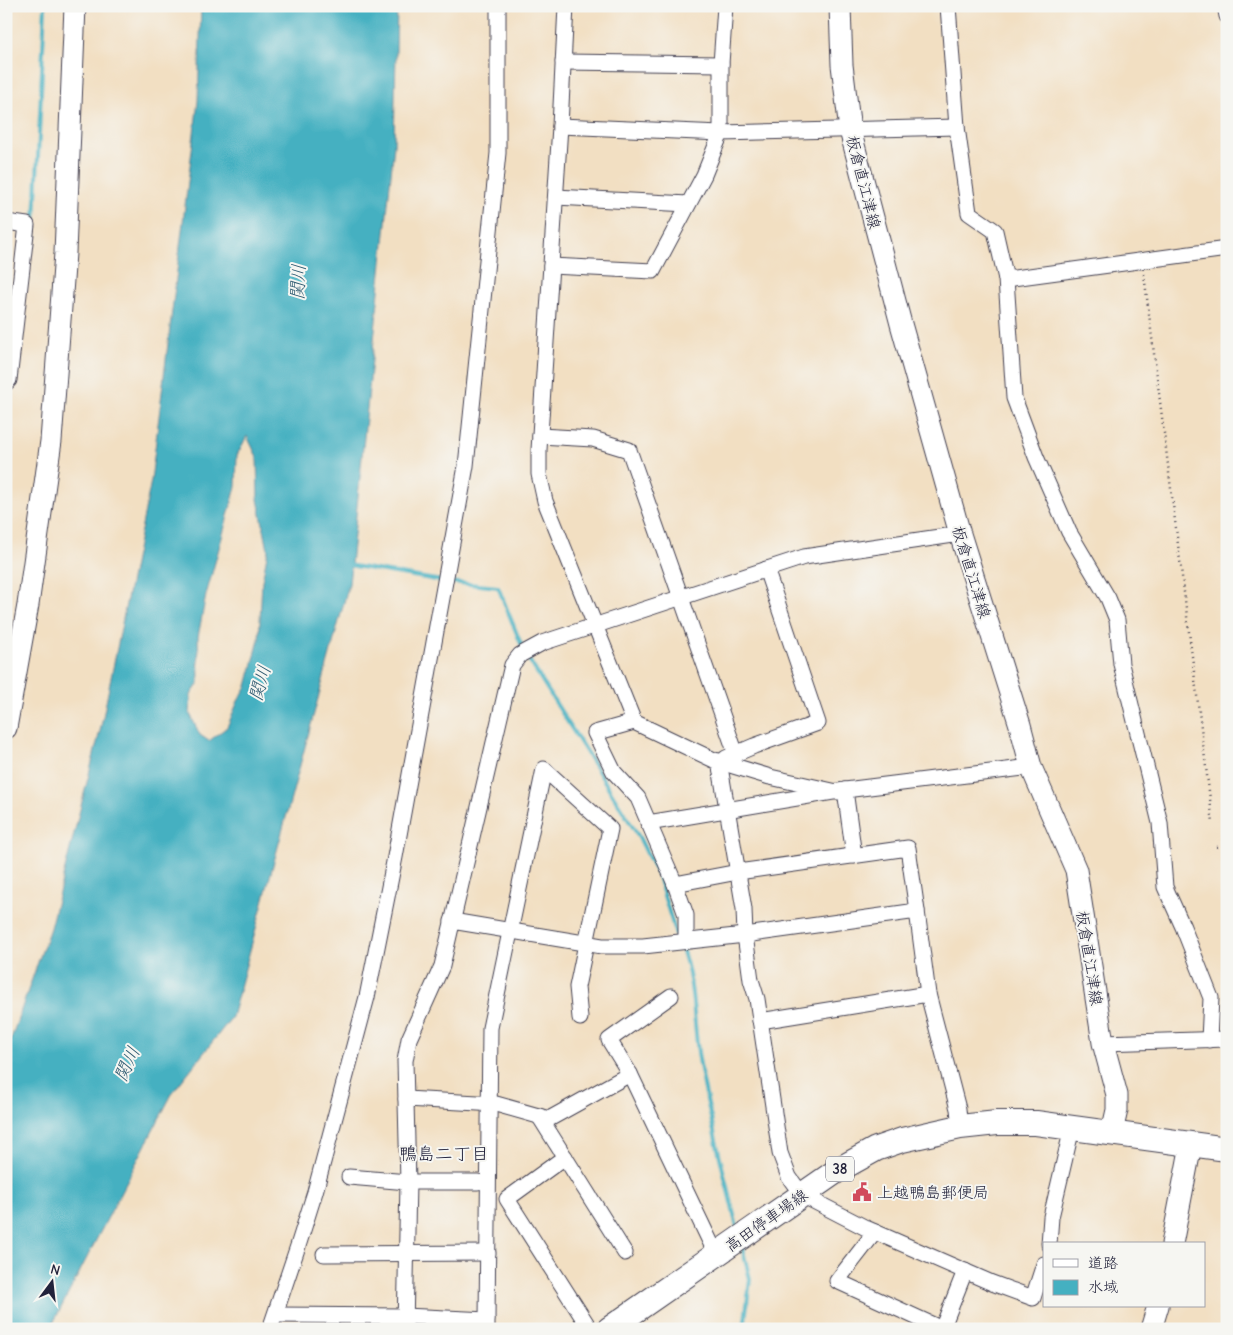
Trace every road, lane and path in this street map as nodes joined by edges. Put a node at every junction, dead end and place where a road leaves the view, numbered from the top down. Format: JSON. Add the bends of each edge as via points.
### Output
{"nodes":[{"id":1,"x":75,"y":6,"type":"edge"},
{"id":2,"x":498,"y":6,"type":"edge"},
{"id":3,"x":566,"y":6,"type":"edge"},
{"id":4,"x":725,"y":6,"type":"edge"},
{"id":5,"x":840,"y":6,"type":"edge"},
{"id":6,"x":948,"y":6,"type":"edge"},
{"id":7,"x":1226,"y":6,"type":"edge"},
{"id":8,"x":1227,"y":16,"type":"edge"},
{"id":9,"x":563,"y":62,"type":"junction"},
{"id":10,"x":721,"y":64,"type":"junction"},
{"id":11,"x":560,"y":126,"type":"junction"},
{"id":12,"x":957,"y":127,"type":"junction"},
{"id":13,"x":850,"y":130,"type":"junction"},
{"id":14,"x":722,"y":133,"type":"junction"},
{"id":15,"x":556,"y":197,"type":"junction"},
{"id":16,"x":688,"y":204,"type":"junction"},
{"id":17,"x":6,"y":222,"type":"edge"},
{"id":18,"x":1227,"y":249,"type":"edge"},
{"id":19,"x":1143,"y":260,"type":"junction"},
{"id":20,"x":551,"y":266,"type":"junction"},
{"id":21,"x":1006,"y":278,"type":"junction"},
{"id":22,"x":13,"y":290,"type":"edge"},
{"id":23,"x":6,"y":383,"type":"edge"},
{"id":24,"x":540,"y":436,"type":"junction"},
{"id":25,"x":960,"y":534,"type":"junction"},
{"id":26,"x":766,"y":569,"type":"junction"},
{"id":27,"x":681,"y":597,"type":"junction"},
{"id":28,"x":595,"y":625,"type":"junction"},
{"id":29,"x":634,"y":722,"type":"junction"},
{"id":30,"x":6,"y":728,"type":"edge"},
{"id":31,"x":736,"y":754,"type":"junction"},
{"id":32,"x":719,"y":761,"type":"junction"},
{"id":33,"x":1031,"y":767,"type":"junction"},
{"id":34,"x":841,"y":791,"type":"junction"},
{"id":35,"x":728,"y":809,"type":"junction"},
{"id":36,"x":648,"y":823,"type":"junction"},
{"id":37,"x":1213,"y":823,"type":"dead end"},
{"id":38,"x":1227,"y":846,"type":"edge"},
{"id":39,"x":1217,"y":847,"type":"dead end"},
{"id":40,"x":854,"y":856,"type":"junction"},
{"id":41,"x":738,"y":872,"type":"junction"},
{"id":42,"x":675,"y":884,"type":"junction"},
{"id":43,"x":917,"y":910,"type":"junction"},
{"id":44,"x":452,"y":921,"type":"junction"},
{"id":45,"x":512,"y":930,"type":"junction"},
{"id":46,"x":744,"y":935,"type":"junction"},
{"id":47,"x":686,"y":941,"type":"junction"},
{"id":48,"x":585,"y":943,"type":"junction"},
{"id":49,"x":928,"y":994,"type":"junction"},
{"id":50,"x":671,"y":996,"type":"dead end"},
{"id":51,"x":580,"y":1018,"type":"dead end"},
{"id":52,"x":760,"y":1021,"type":"junction"},
{"id":53,"x":1227,"y":1039,"type":"edge"},
{"id":54,"x":1209,"y":1040,"type":"junction"},
{"id":55,"x":1103,"y":1043,"type":"junction"},
{"id":56,"x":630,"y":1074,"type":"junction"},
{"id":57,"x":406,"y":1099,"type":"junction"},
{"id":58,"x":490,"y":1104,"type":"junction"},
{"id":59,"x":539,"y":1116,"type":"junction"},
{"id":60,"x":960,"y":1127,"type":"junction"},
{"id":61,"x":1072,"y":1128,"type":"junction"},
{"id":62,"x":1112,"y":1132,"type":"junction"},
{"id":63,"x":1191,"y":1145,"type":"junction"},
{"id":64,"x":1227,"y":1150,"type":"edge"},
{"id":65,"x":565,"y":1157,"type":"junction"},
{"id":66,"x":349,"y":1178,"type":"dead end"},
{"id":67,"x":408,"y":1182,"type":"junction"},
{"id":68,"x":478,"y":1182,"type":"dead end"},
{"id":69,"x":802,"y":1195,"type":"junction"},
{"id":70,"x":876,"y":1232,"type":"junction"},
{"id":71,"x":1049,"y":1242,"type":"edge"},
{"id":72,"x":1172,"y":1242,"type":"edge"},
{"id":73,"x":407,"y":1253,"type":"junction"},
{"id":74,"x":488,"y":1253,"type":"junction"},
{"id":75,"x":626,"y":1253,"type":"dead end"},
{"id":76,"x":324,"y":1254,"type":"dead end"},
{"id":77,"x":716,"y":1254,"type":"junction"},
{"id":78,"x":1043,"y":1267,"type":"edge"},
{"id":79,"x":965,"y":1271,"type":"junction"},
{"id":80,"x":1157,"y":1308,"type":"edge"},
{"id":81,"x":273,"y":1322,"type":"edge"},
{"id":82,"x":340,"y":1322,"type":"edge"},
{"id":83,"x":405,"y":1322,"type":"edge"},
{"id":84,"x":487,"y":1324,"type":"edge"},
{"id":85,"x":590,"y":1329,"type":"edge"},
{"id":86,"x":608,"y":1329,"type":"edge"},
{"id":87,"x":942,"y":1329,"type":"edge"},
{"id":88,"x":1151,"y":1329,"type":"edge"}],
"edges":[{"from":1,"to":30,"type":"main road","via":[[65,253],[51,441],[28,605]]},
{"from":2,"to":81,"type":"street","via":[[498,153],[466,466],[367,996],[314,1192]]},
{"from":3,"to":9,"type":"street"},
{"from":4,"to":10,"type":"street"},
{"from":5,"to":13,"type":"main road","name":"板倉直江津線","via":[[842,65]]},
{"from":6,"to":12,"type":"street"},
{"from":7,"to":8,"type":"street"},
{"from":9,"to":10,"type":"street"},
{"from":9,"to":11,"type":"street"},
{"from":10,"to":14,"type":"street"},
{"from":11,"to":14,"type":"street"},
{"from":11,"to":15,"type":"street"},
{"from":12,"to":13,"type":"street"},
{"from":12,"to":21,"type":"street","via":[[969,213],[995,231]]},
{"from":13,"to":14,"type":"street"},
{"from":13,"to":25,"type":"main road","name":"板倉直江津線","via":[[900,324]]},
{"from":14,"to":16,"type":"street"},
{"from":15,"to":16,"type":"street"},
{"from":15,"to":20,"type":"street"},
{"from":16,"to":20,"type":"street","via":[[653,271]]},
{"from":17,"to":22,"type":"street","via":[[27,225]]},
{"from":18,"to":19,"type":"street"},
{"from":19,"to":21,"type":"street"},
{"from":19,"to":37,"type":"path"},
{"from":20,"to":24,"type":"street"},
{"from":21,"to":54,"type":"street","via":[[1014,398],[1069,532],[1108,598],[1117,620],[1120,664],[1160,823],[1165,887],[1212,998]]},
{"from":22,"to":23,"type":"street","via":[[9,380]]},
{"from":24,"to":27,"type":"street","via":[[594,439],[628,450]]},
{"from":24,"to":28,"type":"street","via":[[539,474],[545,501]]},
{"from":25,"to":26,"type":"street","via":[[804,557]]},
{"from":25,"to":33,"type":"main road","name":"板倉直江津線"},
{"from":26,"to":27,"type":"street"},
{"from":26,"to":31,"type":"street","via":[[818,723]]},
{"from":27,"to":28,"type":"street"},
{"from":27,"to":31,"type":"street"},
{"from":28,"to":29,"type":"street"},
{"from":28,"to":44,"type":"street","via":[[542,643],[520,654],[512,665]]},
{"from":29,"to":32,"type":"street"},
{"from":29,"to":36,"type":"street","via":[[595,733],[614,772],[638,798]]},
{"from":31,"to":32,"type":"street"},
{"from":32,"to":34,"type":"street","via":[[770,777]]},
{"from":32,"to":35,"type":"street"},
{"from":33,"to":34,"type":"street"},
{"from":33,"to":55,"type":"main road","name":"板倉直江津線","via":[[1076,870]]},
{"from":34,"to":35,"type":"street"},
{"from":34,"to":40,"type":"street"},
{"from":35,"to":36,"type":"street"},
{"from":35,"to":41,"type":"street"},
{"from":36,"to":42,"type":"street"},
{"from":38,"to":39,"type":"path"},
{"from":40,"to":41,"type":"street"},
{"from":40,"to":43,"type":"street","via":[[908,848]]},
{"from":41,"to":42,"type":"street"},
{"from":41,"to":46,"type":"street"},
{"from":42,"to":47,"type":"street","via":[[686,915]]},
{"from":43,"to":46,"type":"street"},
{"from":43,"to":49,"type":"street"},
{"from":44,"to":45,"type":"street"},
{"from":44,"to":57,"type":"street","via":[[442,966],[409,1040],[405,1061]]},
{"from":45,"to":48,"type":"street"},
{"from":45,"to":48,"type":"street","via":[[544,769],[610,828]]},
{"from":45,"to":58,"type":"street","via":[[490,1028]]},
{"from":46,"to":47,"type":"street"},
{"from":46,"to":52,"type":"street"},
{"from":47,"to":48,"type":"street","via":[[656,946]]},
{"from":48,"to":51,"type":"street","via":[[577,987]]},
{"from":49,"to":52,"type":"street"},
{"from":49,"to":60,"type":"street"},
{"from":50,"to":56,"type":"street","via":[[609,1040]]},
{"from":52,"to":69,"type":"street","via":[[780,1153],[789,1176]]},
{"from":53,"to":54,"type":"street"},
{"from":54,"to":55,"type":"street"},
{"from":55,"to":62,"type":"main road","name":"板倉直江津線","via":[[1117,1095]]},
{"from":56,"to":59,"type":"street","via":[[549,1118]]},
{"from":56,"to":77,"type":"street"},
{"from":57,"to":58,"type":"street"},
{"from":57,"to":67,"type":"street"},
{"from":58,"to":59,"type":"street"},
{"from":58,"to":74,"type":"street"},
{"from":59,"to":65,"type":"street"},
{"from":60,"to":61,"type":"main road","name":"高田停車場線","number":"38","via":[[1026,1123]]},
{"from":60,"to":69,"type":"main road","name":"高田停車場線","number":"38","via":[[876,1149]]},
{"from":61,"to":62,"type":"main road","name":"高田停車場線","number":"38"},
{"from":61,"to":71,"type":"street","via":[[1051,1217]]},
{"from":62,"to":63,"type":"main road","number":"38"},
{"from":63,"to":64,"type":"main road","number":"38"},
{"from":63,"to":72,"type":"main road"},
{"from":65,"to":75,"type":"street"},
{"from":65,"to":85,"type":"street","via":[[507,1199]]},
{"from":66,"to":67,"type":"street"},
{"from":67,"to":68,"type":"street"},
{"from":67,"to":73,"type":"street"},
{"from":69,"to":70,"type":"street"},
{"from":69,"to":77,"type":"main road","name":"高田停車場線","number":"38"},
{"from":70,"to":79,"type":"street"},
{"from":70,"to":87,"type":"street","via":[[837,1281]]},
{"from":73,"to":74,"type":"street"},
{"from":73,"to":76,"type":"street"},
{"from":73,"to":83,"type":"street"},
{"from":74,"to":84,"type":"street"},
{"from":77,"to":86,"type":"main road","name":"高田停車場線","number":"38"},
{"from":78,"to":79,"type":"street","via":[[1033,1298]]},
{"from":79,"to":87,"type":"street"},
{"from":80,"to":88,"type":"main road"},
{"from":81,"to":82,"type":"street"},
{"from":82,"to":83,"type":"street"},
{"from":83,"to":84,"type":"street"}]}
